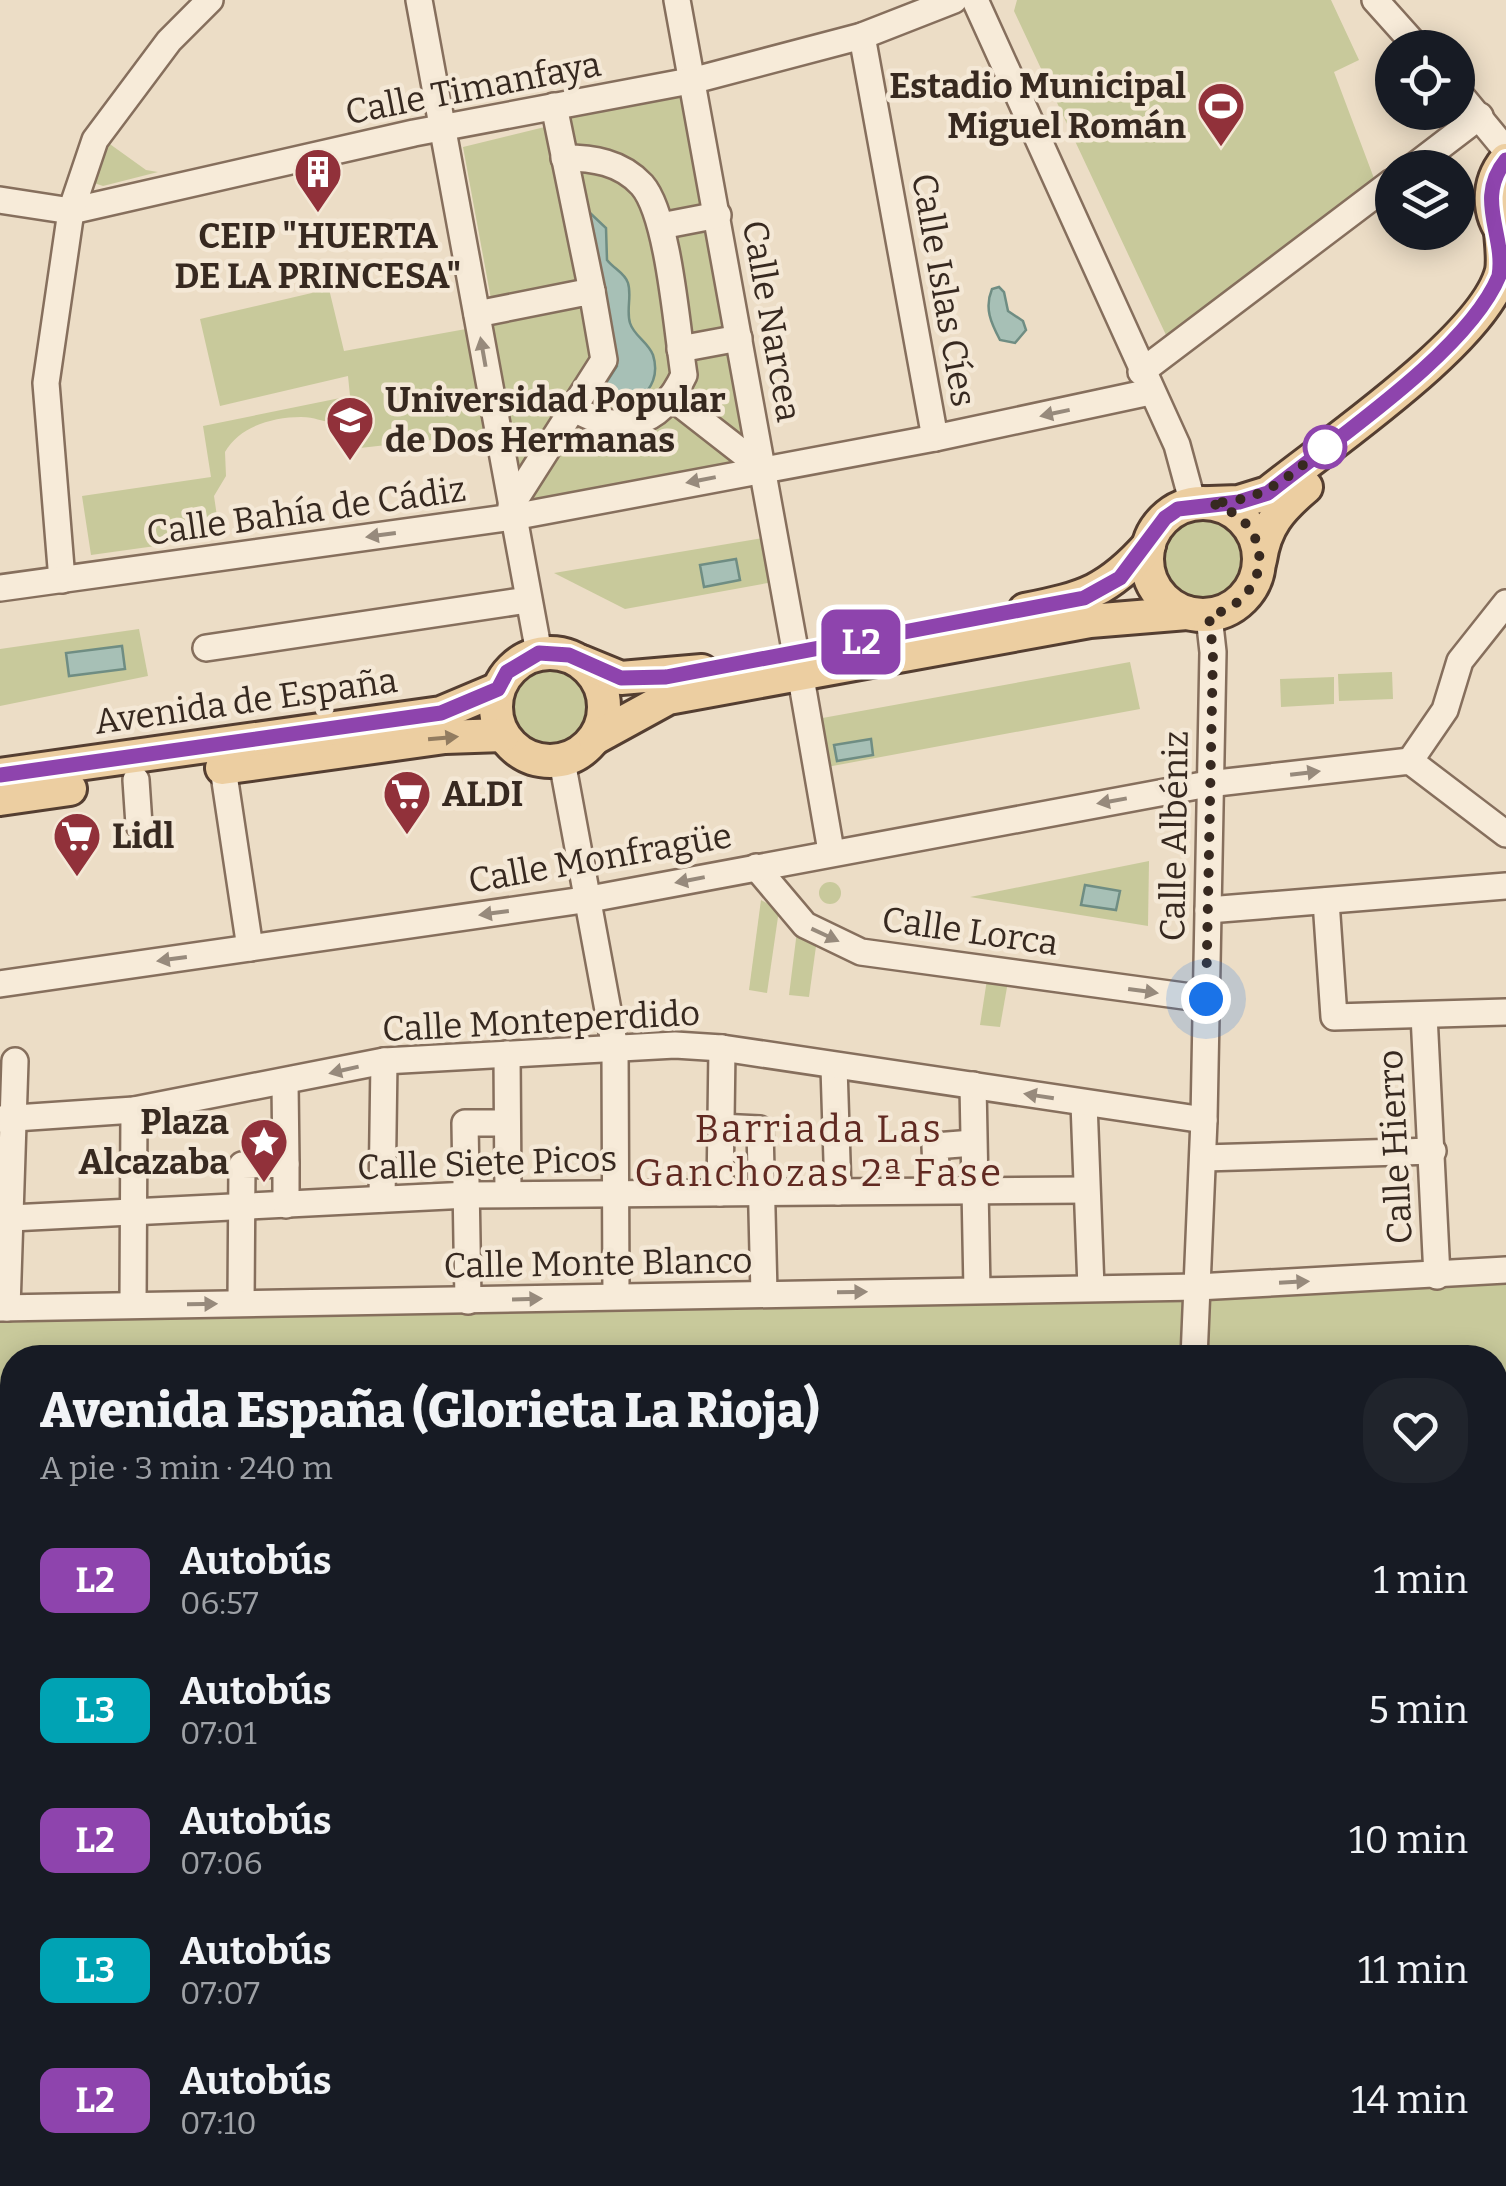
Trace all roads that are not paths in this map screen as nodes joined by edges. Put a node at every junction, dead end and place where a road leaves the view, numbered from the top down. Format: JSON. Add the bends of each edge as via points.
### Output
{"nodes":[{"id":1,"x":210,"y":0,"type":"edge"},
{"id":2,"x":419,"y":0,"type":"edge"},
{"id":3,"x":677,"y":0,"type":"edge"},
{"id":4,"x":954,"y":0,"type":"edge"},
{"id":5,"x":975,"y":0,"type":"edge"},
{"id":6,"x":1375,"y":0,"type":"edge"},
{"id":7,"x":1402,"y":30,"type":"edge"},
{"id":8,"x":862,"y":36,"type":"junction"},
{"id":9,"x":695,"y":80,"type":"junction"},
{"id":10,"x":554,"y":106,"type":"junction"},
{"id":11,"x":1475,"y":111,"type":"edge"},
{"id":12,"x":1480,"y":116,"type":"junction"},
{"id":13,"x":443,"y":128,"type":"junction"},
{"id":14,"x":1436,"y":150,"type":"edge"},
{"id":15,"x":1506,"y":150,"type":"edge"},
{"id":16,"x":564,"y":158,"type":"junction"},
{"id":17,"x":1506,"y":160,"type":"edge"},
{"id":18,"x":1375,"y":196,"type":"edge"},
{"id":19,"x":0,"y":200,"type":"edge"},
{"id":20,"x":71,"y":210,"type":"junction"},
{"id":21,"x":718,"y":215,"type":"junction"},
{"id":22,"x":661,"y":226,"type":"junction"},
{"id":23,"x":1504,"y":235,"type":"edge"},
{"id":24,"x":592,"y":290,"type":"junction"},
{"id":25,"x":1506,"y":312,"type":"edge"},
{"id":26,"x":476,"y":314,"type":"junction"},
{"id":27,"x":739,"y":338,"type":"junction"},
{"id":28,"x":680,"y":349,"type":"junction"},
{"id":29,"x":1145,"y":382,"type":"junction"},
{"id":30,"x":671,"y":397,"type":"junction"},
{"id":31,"x":573,"y":408,"type":"junction"},
{"id":32,"x":936,"y":438,"type":"junction"},
{"id":33,"x":762,"y":468,"type":"junction"},
{"id":34,"x":1201,"y":504,"type":"junction"},
{"id":35,"x":512,"y":512,"type":"junction"},
{"id":36,"x":1149,"y":545,"type":"junction"},
{"id":37,"x":1260,"y":560,"type":"junction"},
{"id":38,"x":62,"y":580,"type":"junction"},
{"id":39,"x":0,"y":588,"type":"edge"},
{"id":40,"x":528,"y":600,"type":"junction"},
{"id":41,"x":1506,"y":603,"type":"edge"},
{"id":42,"x":1198,"y":615,"type":"junction"},
{"id":43,"x":206,"y":648,"type":"dead end"},
{"id":44,"x":539,"y":653,"type":"junction"},
{"id":45,"x":582,"y":662,"type":"junction"},
{"id":46,"x":798,"y":663,"type":"junction"},
{"id":47,"x":498,"y":689,"type":"junction"},
{"id":48,"x":503,"y":735,"type":"junction"},
{"id":49,"x":595,"y":738,"type":"junction"},
{"id":50,"x":1410,"y":760,"type":"junction"},
{"id":51,"x":562,"y":761,"type":"junction"},
{"id":52,"x":223,"y":768,"type":"junction"},
{"id":53,"x":0,"y":775,"type":"edge"},
{"id":54,"x":136,"y":780,"type":"junction"},
{"id":55,"x":1208,"y":784,"type":"junction"},
{"id":56,"x":0,"y":799,"type":"edge"},
{"id":57,"x":138,"y":826,"type":"dead end"},
{"id":58,"x":1506,"y":834,"type":"edge"},
{"id":59,"x":831,"y":851,"type":"junction"},
{"id":60,"x":756,"y":868,"type":"junction"},
{"id":61,"x":1506,"y":886,"type":"edge"},
{"id":62,"x":590,"y":899,"type":"junction"},
{"id":63,"x":1326,"y":901,"type":"junction"},
{"id":64,"x":1208,"y":910,"type":"junction"},
{"id":65,"x":250,"y":948,"type":"junction"},
{"id":66,"x":0,"y":984,"type":"edge"},
{"id":67,"x":1206,"y":999,"type":"junction"},
{"id":68,"x":1506,"y":1012,"type":"edge"},
{"id":69,"x":1424,"y":1015,"type":"junction"},
{"id":70,"x":615,"y":1048,"type":"junction"},
{"id":71,"x":722,"y":1048,"type":"junction"},
{"id":72,"x":507,"y":1054,"type":"junction"},
{"id":73,"x":15,"y":1060,"type":"dead end"},
{"id":74,"x":384,"y":1061,"type":"junction"},
{"id":75,"x":834,"y":1068,"type":"junction"},
{"id":76,"x":285,"y":1083,"type":"junction"},
{"id":77,"x":973,"y":1085,"type":"junction"},
{"id":78,"x":1084,"y":1103,"type":"junction"},
{"id":79,"x":134,"y":1110,"type":"junction"},
{"id":80,"x":8,"y":1119,"type":"edge"},
{"id":81,"x":1204,"y":1120,"type":"junction"},
{"id":82,"x":507,"y":1124,"type":"junction"},
{"id":83,"x":720,"y":1127,"type":"junction"},
{"id":84,"x":973,"y":1144,"type":"junction"},
{"id":85,"x":1433,"y":1151,"type":"junction"},
{"id":86,"x":1203,"y":1158,"type":"junction"},
{"id":87,"x":286,"y":1164,"type":"junction"},
{"id":88,"x":937,"y":1190,"type":"junction"},
{"id":89,"x":1086,"y":1190,"type":"junction"},
{"id":90,"x":838,"y":1192,"type":"junction"},
{"id":91,"x":977,"y":1192,"type":"junction"},
{"id":92,"x":720,"y":1193,"type":"junction"},
{"id":93,"x":508,"y":1194,"type":"junction"},
{"id":94,"x":613,"y":1194,"type":"junction"},
{"id":95,"x":761,"y":1194,"type":"junction"},
{"id":96,"x":468,"y":1195,"type":"junction"},
{"id":97,"x":382,"y":1200,"type":"junction"},
{"id":98,"x":286,"y":1205,"type":"junction"},
{"id":99,"x":243,"y":1207,"type":"junction"},
{"id":100,"x":134,"y":1215,"type":"junction"},
{"id":101,"x":11,"y":1218,"type":"junction"},
{"id":102,"x":1506,"y":1270,"type":"edge"},
{"id":103,"x":1436,"y":1276,"type":"junction"},
{"id":104,"x":1196,"y":1286,"type":"junction"},
{"id":105,"x":1091,"y":1288,"type":"junction"},
{"id":106,"x":978,"y":1290,"type":"junction"},
{"id":107,"x":764,"y":1294,"type":"junction"},
{"id":108,"x":616,"y":1296,"type":"junction"},
{"id":109,"x":468,"y":1300,"type":"junction"},
{"id":110,"x":241,"y":1303,"type":"junction"},
{"id":111,"x":133,"y":1305,"type":"junction"},
{"id":112,"x":3,"y":1308,"type":"edge"},
{"id":113,"x":1194,"y":1345,"type":"edge"}],
"edges":[{"from":1,"to":20,"type":"street","via":[[169,41],[94,140]]},
{"from":2,"to":13,"type":"street"},
{"from":3,"to":9,"type":"street","name":"Calle Narcea"},
{"from":4,"to":8,"type":"street","name":"Calle Timanfaya"},
{"from":5,"to":29,"type":"street"},
{"from":6,"to":7,"type":"street"},
{"from":8,"to":9,"type":"street","name":"Calle Timanfaya"},
{"from":8,"to":32,"type":"street","name":"Calle Islas Cíes"},
{"from":9,"to":10,"type":"street","name":"Calle Timanfaya"},
{"from":9,"to":21,"type":"street","name":"Calle Narcea"},
{"from":10,"to":13,"type":"street","name":"Calle Timanfaya"},
{"from":10,"to":16,"type":"street"},
{"from":11,"to":12,"type":"street"},
{"from":12,"to":14,"type":"street"},
{"from":12,"to":15,"type":"street"},
{"from":13,"to":20,"type":"street","name":"Calle Timanfaya"},
{"from":13,"to":26,"type":"street"},
{"from":16,"to":22,"type":"street","via":[[600,158],[643,186]]},
{"from":16,"to":24,"type":"street"},
{"from":17,"to":23,"type":"main road","via":[[1491,201]]},
{"from":18,"to":29,"type":"street","name":"Calle Bahía de Cádiz"},
{"from":19,"to":20,"type":"street","name":"Calle Timanfaya"},
{"from":20,"to":38,"type":"street","via":[[46,384]]},
{"from":21,"to":22,"type":"street"},
{"from":21,"to":27,"type":"street","name":"Calle Narcea"},
{"from":22,"to":28,"type":"street"},
{"from":23,"to":34,"type":"main road","via":[[1502,270],[1484,308],[1454,342],[1268,493]]},
{"from":24,"to":26,"type":"street"},
{"from":24,"to":31,"type":"street","via":[[604,360]]},
{"from":25,"to":37,"type":"main road","via":[[1447,376],[1279,509]]},
{"from":35,"to":26,"type":"street","one_way":true},
{"from":27,"to":28,"type":"street"},
{"from":27,"to":33,"type":"street","name":"Calle Narcea"},
{"from":28,"to":30,"type":"street","via":[[684,375]]},
{"from":29,"to":32,"type":"street","name":"Calle Bahía de Cádiz","one_way":true},
{"from":29,"to":34,"type":"street"},
{"from":30,"to":31,"type":"street","via":[[646,416],[615,426]]},
{"from":30,"to":33,"type":"street"},
{"from":31,"to":35,"type":"street"},
{"from":32,"to":33,"type":"street","name":"Calle Bahía de Cádiz"},
{"from":33,"to":35,"type":"street","name":"Calle Bahía de Cádiz","one_way":true},
{"from":33,"to":46,"type":"street","name":"Calle Narcea"},
{"from":34,"to":36,"type":"main road","via":[[1165,518]]},
{"from":34,"to":37,"type":"main road","via":[[1226,508],[1251,528]]},
{"from":35,"to":38,"type":"street","name":"Calle Bahía de Cádiz","one_way":true},
{"from":35,"to":40,"type":"street"},
{"from":36,"to":42,"type":"main road","via":[[1150,579],[1172,606]]},
{"from":36,"to":46,"type":"main road","via":[[1120,578],[1084,598]]},
{"from":37,"to":42,"type":"main road","via":[[1239,603]]},
{"from":38,"to":39,"type":"street","name":"Calle Bahía de Cádiz"},
{"from":40,"to":43,"type":"street"},
{"from":40,"to":44,"type":"street"},
{"from":41,"to":50,"type":"street","via":[[1460,661],[1445,710]]},
{"from":42,"to":46,"type":"main road","via":[[1090,620]]},
{"from":42,"to":55,"type":"street","name":"Calle Albéniz","via":[[1213,652]]},
{"from":44,"to":45,"type":"main road"},
{"from":44,"to":47,"type":"main road","via":[[507,672]]},
{"from":45,"to":46,"type":"main road","via":[[621,678]]},
{"from":45,"to":49,"type":"main road","via":[[602,688],[605,705]]},
{"from":46,"to":49,"type":"main road","via":[[668,698]]},
{"from":46,"to":59,"type":"street","name":"Calle Narcea"},
{"from":47,"to":48,"type":"main road"},
{"from":47,"to":53,"type":"main road","name":"Avenida de España","via":[[441,713]]},
{"from":48,"to":51,"type":"main road","via":[[520,752]]},
{"from":52,"to":48,"type":"main road","name":"Avenida de España","one_way":true},
{"from":49,"to":51,"type":"main road"},
{"from":55,"to":50,"type":"street","name":"Calle Monfragüe","one_way":true},
{"from":50,"to":58,"type":"street"},
{"from":51,"to":62,"type":"street"},
{"from":52,"to":54,"type":"main road","name":"Avenida de España"},
{"from":52,"to":65,"type":"street"},
{"from":54,"to":56,"type":"main road","name":"Avenida de España"},
{"from":54,"to":57,"type":"street"},
{"from":55,"to":59,"type":"street","name":"Calle Monfragüe","one_way":true},
{"from":55,"to":64,"type":"street","name":"Calle Albéniz"},
{"from":59,"to":60,"type":"street","name":"Calle Monfragüe"},
{"from":60,"to":62,"type":"street","name":"Calle Monfragüe","one_way":true},
{"from":60,"to":67,"type":"street","name":"Calle Lorca","one_way":true,"via":[[805,926],[861,952]]},
{"from":61,"to":63,"type":"street"},
{"from":62,"to":65,"type":"street","name":"Calle Monfragüe","one_way":true},
{"from":62,"to":70,"type":"street"},
{"from":63,"to":64,"type":"street"},
{"from":63,"to":69,"type":"street","via":[[1334,1017]]},
{"from":64,"to":67,"type":"street","name":"Calle Albéniz"},
{"from":65,"to":66,"type":"street","name":"Calle Monfragüe","one_way":true},
{"from":67,"to":81,"type":"street","name":"Calle Albéniz"},
{"from":68,"to":69,"type":"street"},
{"from":69,"to":85,"type":"street","name":"Calle Hierro"},
{"from":70,"to":71,"type":"street","name":"Calle Monteperdido"},
{"from":70,"to":72,"type":"street","name":"Calle Monteperdido"},
{"from":70,"to":94,"type":"street"},
{"from":71,"to":75,"type":"street","name":"Calle Monteperdido"},
{"from":71,"to":83,"type":"street"},
{"from":72,"to":74,"type":"street","name":"Calle Monteperdido"},
{"from":72,"to":82,"type":"street"},
{"from":73,"to":80,"type":"street"},
{"from":74,"to":76,"type":"street","name":"Calle Monteperdido","one_way":true},
{"from":74,"to":97,"type":"street"},
{"from":75,"to":77,"type":"street","name":"Calle Monteperdido"},
{"from":75,"to":90,"type":"street"},
{"from":76,"to":79,"type":"street","name":"Calle Monteperdido"},
{"from":76,"to":87,"type":"street"},
{"from":78,"to":77,"type":"street","name":"Calle Monteperdido","one_way":true},
{"from":77,"to":84,"type":"street"},
{"from":78,"to":81,"type":"street","name":"Calle Monteperdido"},
{"from":78,"to":89,"type":"street"},
{"from":79,"to":80,"type":"street","name":"Calle Monteperdido"},
{"from":79,"to":100,"type":"street"},
{"from":80,"to":101,"type":"street"},
{"from":81,"to":86,"type":"street","name":"Calle Albéniz"},
{"from":82,"to":93,"type":"street"},
{"from":82,"to":96,"type":"street","via":[[465,1123]]},
{"from":83,"to":92,"type":"street"},
{"from":83,"to":95,"type":"street","via":[[760,1128]]},
{"from":84,"to":88,"type":"street","via":[[935,1146]]},
{"from":84,"to":91,"type":"street"},
{"from":85,"to":86,"type":"street"},
{"from":85,"to":103,"type":"street","name":"Calle Hierro"},
{"from":86,"to":104,"type":"street","name":"Calle Albéniz"},
{"from":87,"to":98,"type":"street"},
{"from":87,"to":99,"type":"street","via":[[242,1165]]},
{"from":88,"to":90,"type":"street","name":"Calle Siete Picos"},
{"from":88,"to":91,"type":"street","name":"Calle Siete Picos"},
{"from":89,"to":91,"type":"street","name":"Calle Siete Picos"},
{"from":89,"to":105,"type":"street"},
{"from":90,"to":95,"type":"street","name":"Calle Siete Picos"},
{"from":91,"to":106,"type":"street"},
{"from":92,"to":94,"type":"street","name":"Calle Siete Picos"},
{"from":92,"to":95,"type":"street","name":"Calle Siete Picos"},
{"from":93,"to":94,"type":"street","name":"Calle Siete Picos"},
{"from":93,"to":96,"type":"street","name":"Calle Siete Picos"},
{"from":94,"to":108,"type":"street"},
{"from":95,"to":107,"type":"street"},
{"from":96,"to":97,"type":"street","name":"Calle Siete Picos"},
{"from":96,"to":109,"type":"street"},
{"from":97,"to":98,"type":"street","name":"Calle Siete Picos"},
{"from":98,"to":99,"type":"street","name":"Calle Siete Picos"},
{"from":99,"to":100,"type":"street","name":"Calle Siete Picos"},
{"from":99,"to":110,"type":"street"},
{"from":100,"to":101,"type":"street","name":"Calle Siete Picos"},
{"from":100,"to":111,"type":"street"},
{"from":101,"to":112,"type":"street"},
{"from":102,"to":103,"type":"street","name":"Calle Monte Blanco"},
{"from":104,"to":103,"type":"street","name":"Calle Monte Blanco","one_way":true},
{"from":104,"to":105,"type":"street","name":"Calle Monte Blanco"},
{"from":104,"to":113,"type":"street","name":"Calle Albéniz"},
{"from":105,"to":106,"type":"street","name":"Calle Monte Blanco"},
{"from":107,"to":106,"type":"street","name":"Calle Monte Blanco","one_way":true},
{"from":107,"to":108,"type":"street","name":"Calle Monte Blanco"},
{"from":109,"to":108,"type":"street","name":"Calle Monte Blanco","one_way":true},
{"from":109,"to":110,"type":"street","name":"Calle Monte Blanco"},
{"from":111,"to":110,"type":"street","name":"Calle Monte Blanco","one_way":true},
{"from":111,"to":112,"type":"street","name":"Calle Monte Blanco"}]}
